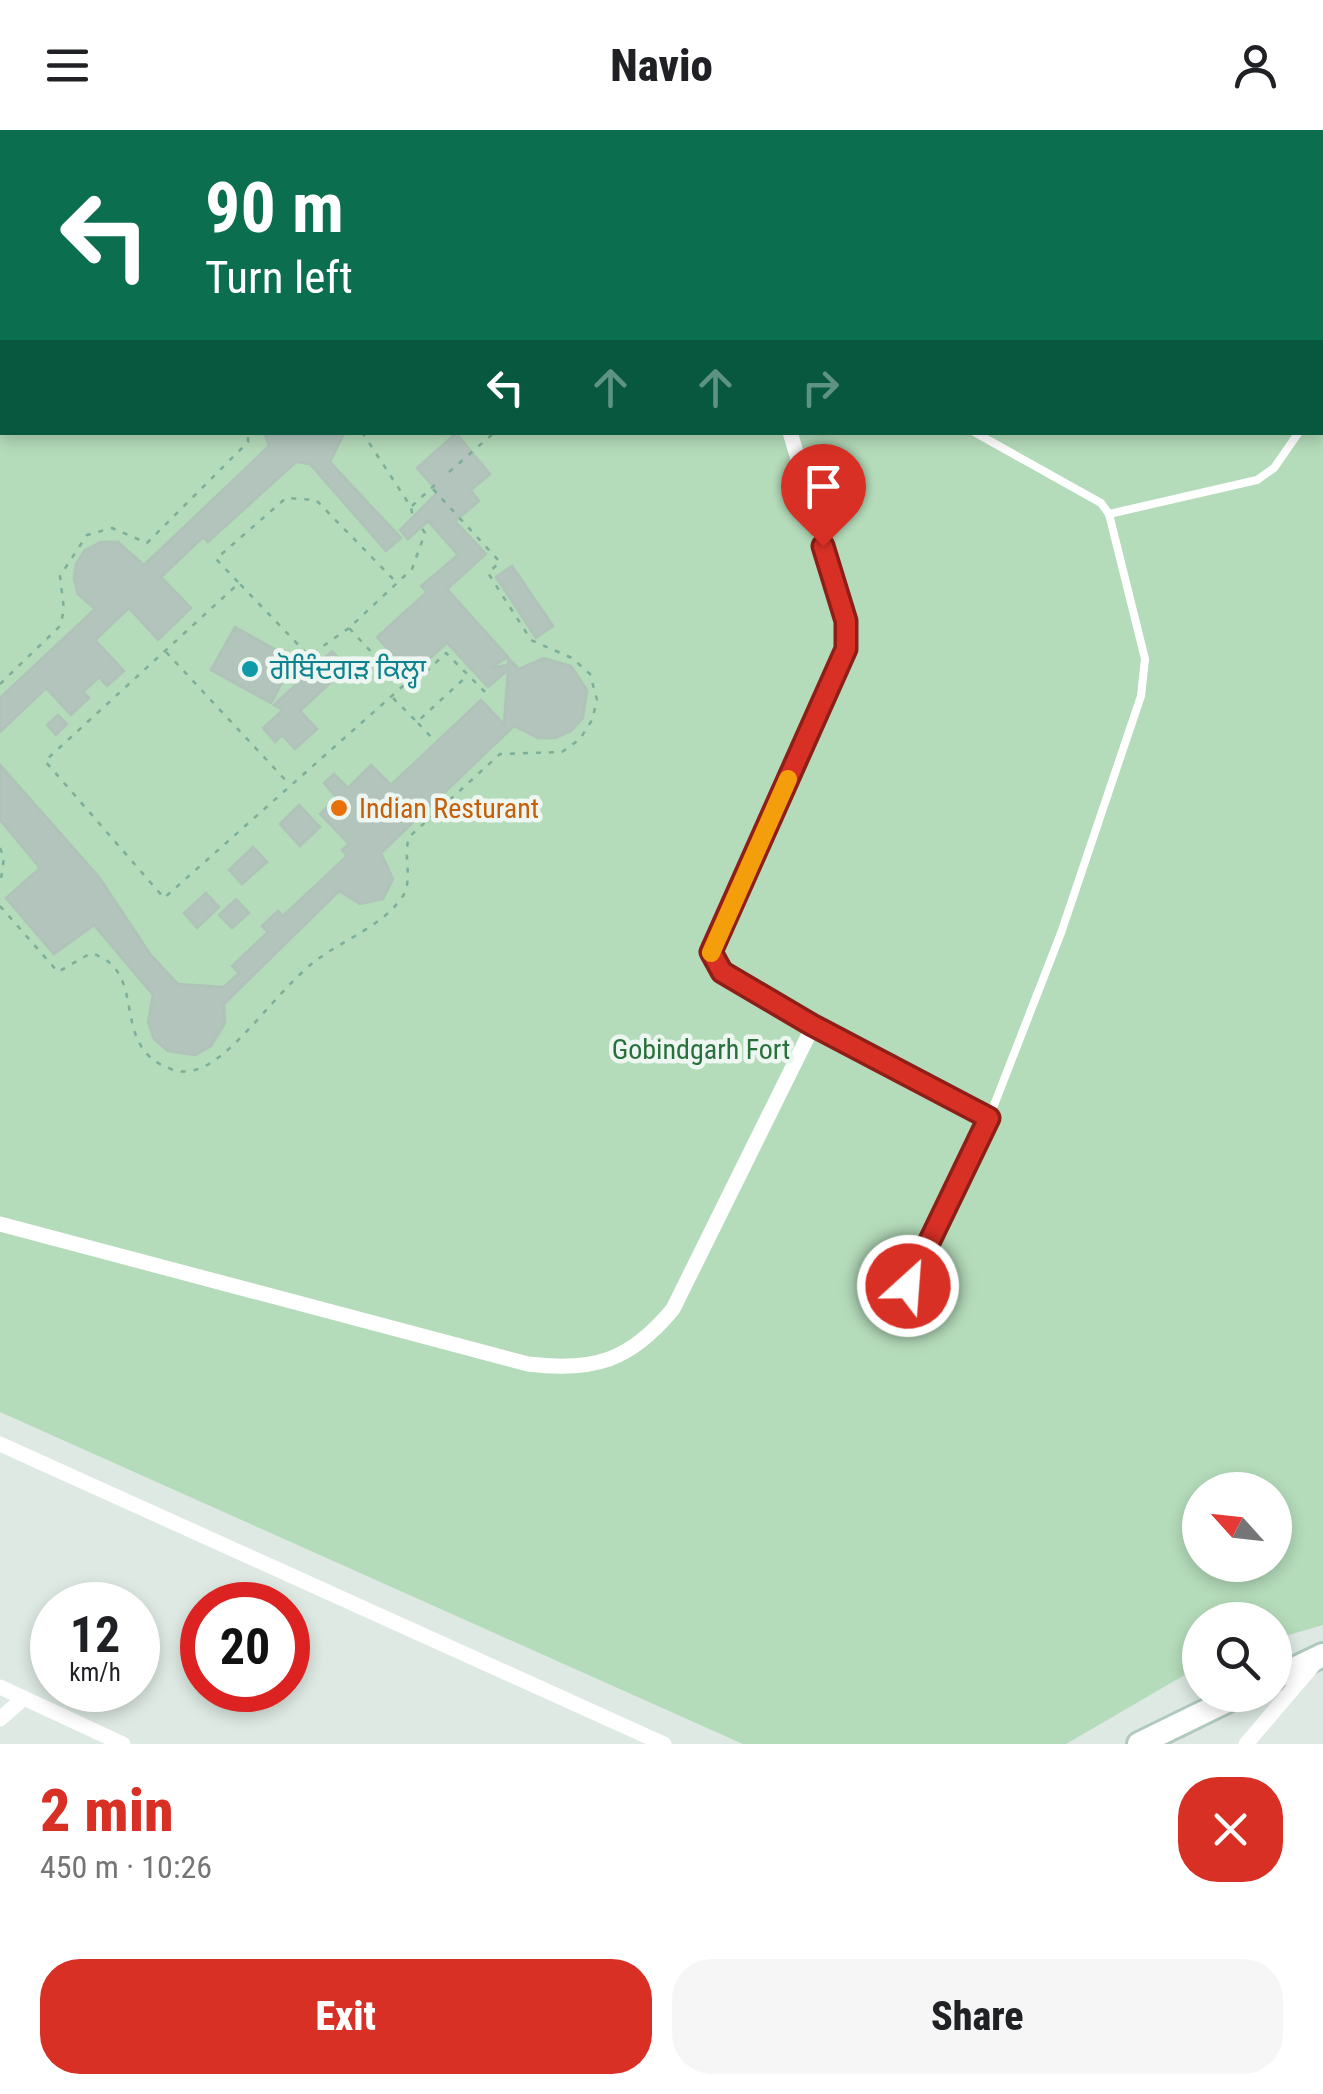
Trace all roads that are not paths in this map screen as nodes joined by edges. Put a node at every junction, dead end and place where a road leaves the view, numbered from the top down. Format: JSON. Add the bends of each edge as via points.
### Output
{"nodes":[{"id":1,"x":791,"y":435,"type":"edge"},
{"id":2,"x":980,"y":435,"type":"edge"},
{"id":3,"x":1297,"y":435,"type":"edge"},
{"id":4,"x":1109,"y":514,"type":"junction"},
{"id":5,"x":812,"y":1025,"type":"junction"},
{"id":6,"x":989,"y":1118,"type":"junction"},
{"id":7,"x":0,"y":1224,"type":"edge"},
{"id":8,"x":908,"y":1286,"type":"dead end"},
{"id":9,"x":0,"y":1444,"type":"edge"},
{"id":10,"x":1322,"y":1655,"type":"edge"},
{"id":11,"x":1292,"y":1670,"type":"edge"},
{"id":12,"x":0,"y":1688,"type":"edge"},
{"id":13,"x":24,"y":1698,"type":"junction"},
{"id":14,"x":1204,"y":1712,"type":"edge"},
{"id":15,"x":0,"y":1719,"type":"edge"},
{"id":16,"x":123,"y":1744,"type":"edge"},
{"id":17,"x":664,"y":1744,"type":"edge"},
{"id":18,"x":1138,"y":1744,"type":"edge"},
{"id":19,"x":1246,"y":1744,"type":"edge"}],
"edges":[{"from":1,"to":5,"type":"street","via":[[846,621],[846,649],[711,952],[722,972]]},
{"from":2,"to":4,"type":"lane","via":[[1091,494]]},
{"from":3,"to":4,"type":"lane","via":[[1257,480]]},
{"from":4,"to":6,"type":"lane","via":[[1145,659],[1144,681],[1062,933]]},
{"from":5,"to":6,"type":"lane"},
{"from":5,"to":7,"type":"street","via":[[673,1309],[639,1344],[584,1368],[528,1364]]},
{"from":6,"to":8,"type":"lane"},
{"from":9,"to":17,"type":"street"},
{"from":10,"to":11,"type":"main road"},
{"from":10,"to":19,"type":"street"},
{"from":12,"to":13,"type":"street"},
{"from":13,"to":15,"type":"street"},
{"from":13,"to":16,"type":"street"},
{"from":14,"to":18,"type":"main road"}]}
